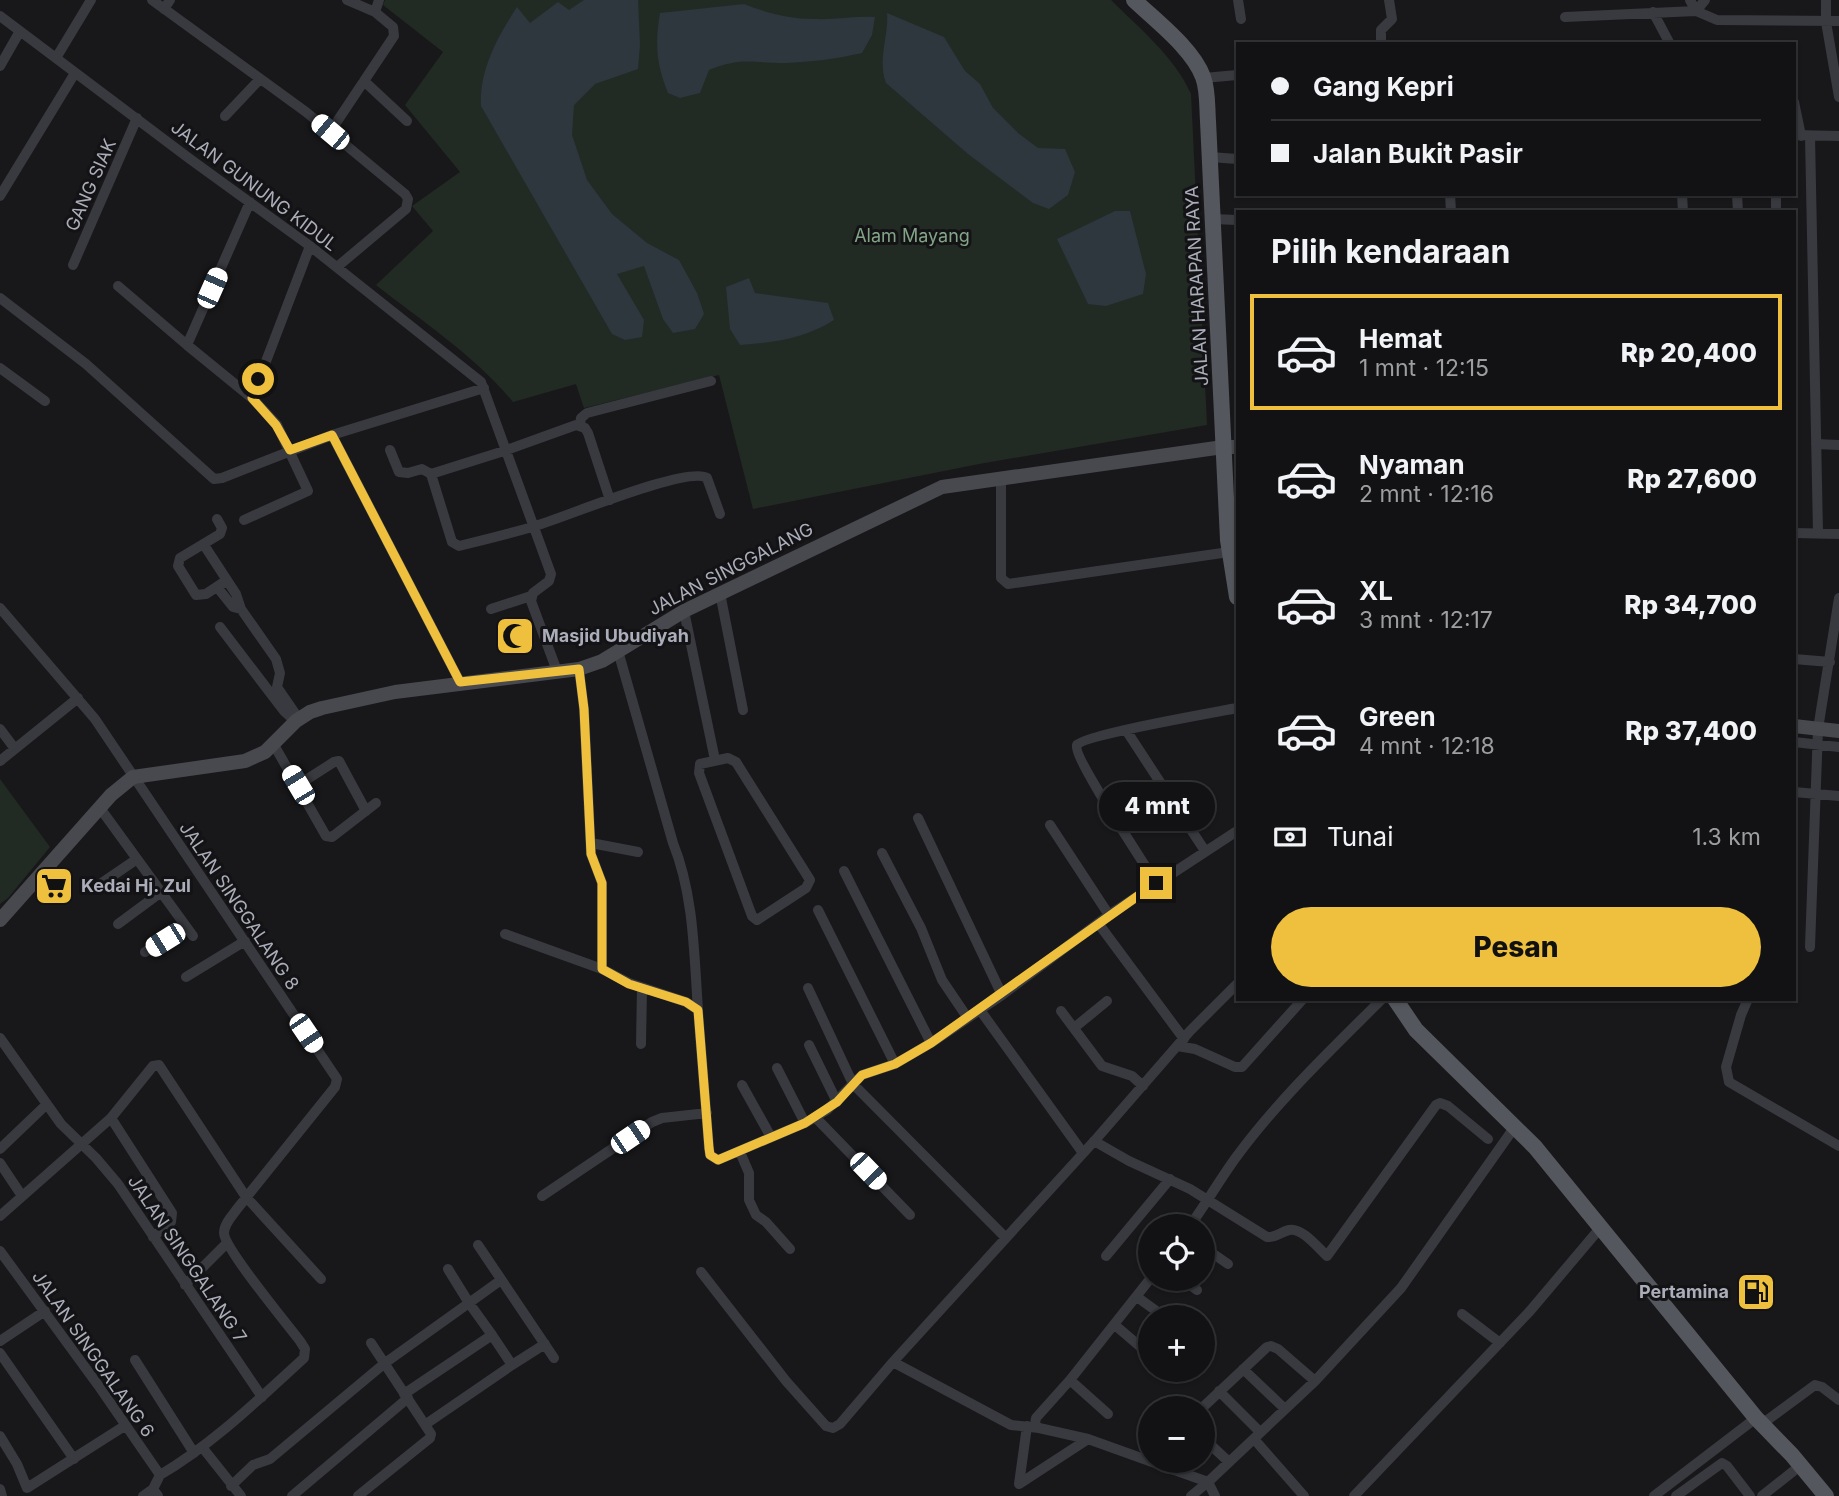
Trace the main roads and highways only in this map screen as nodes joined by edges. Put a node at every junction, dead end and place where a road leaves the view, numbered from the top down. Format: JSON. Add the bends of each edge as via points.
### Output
{"nodes":[{"id":1,"x":1134,"y":0,"type":"edge"},
{"id":2,"x":1230,"y":447,"type":"edge"},
{"id":3,"x":1236,"y":591,"type":"edge"},
{"id":4,"x":1796,"y":726,"type":"edge"},
{"id":5,"x":1839,"y":731,"type":"edge"},
{"id":6,"x":0,"y":920,"type":"edge"},
{"id":7,"x":1396,"y":1001,"type":"edge"},
{"id":8,"x":1826,"y":1496,"type":"edge"}],
"edges":[{"from":1,"to":2,"type":"main road","name":"JALAN HARAPAN RAYA","via":[[1179,43],[1204,78]]},
{"from":2,"to":3,"type":"main road","name":"JALAN HARAPAN RAYA","via":[[1229,552]]},
{"from":2,"to":6,"type":"main road","name":"JALAN SINGGALANG","via":[[935,490],[684,611],[601,661],[579,669],[460,682],[322,708],[298,720],[274,745],[245,761],[133,777]]},
{"from":4,"to":5,"type":"main road"},
{"from":7,"to":8,"type":"main road","via":[[1416,1030],[1535,1147]]}]}
